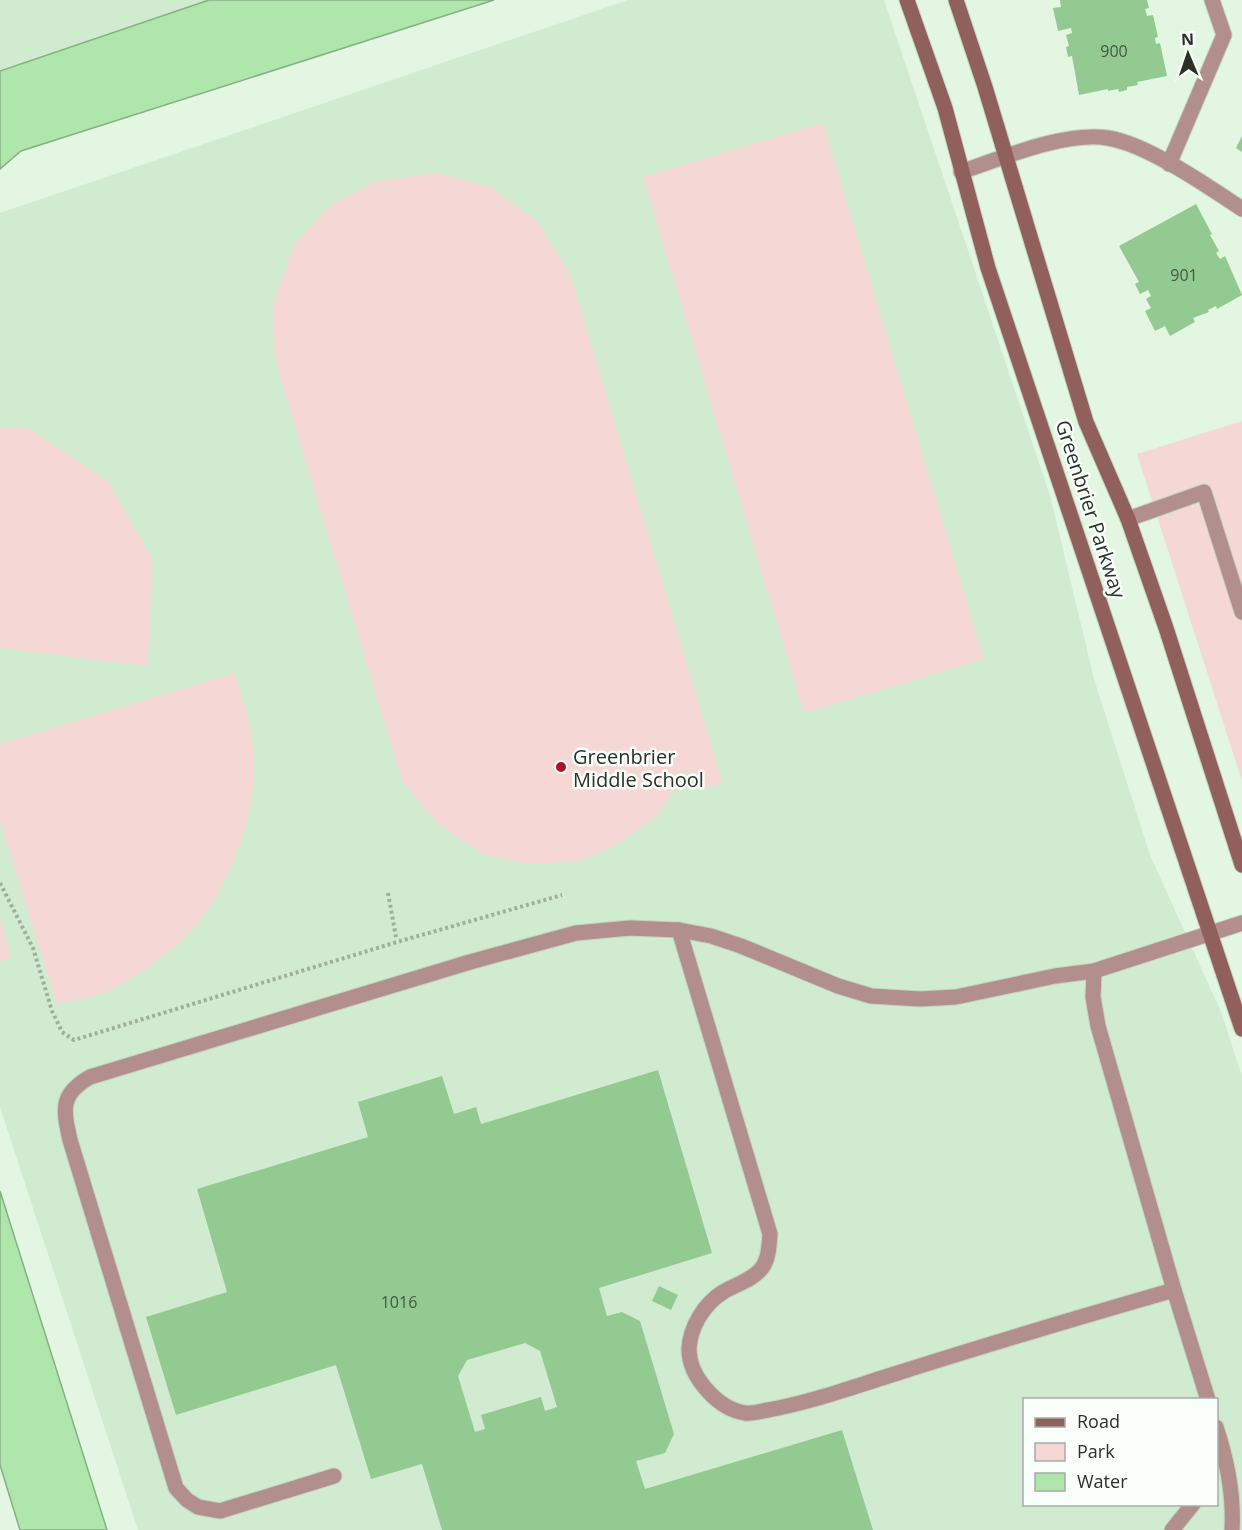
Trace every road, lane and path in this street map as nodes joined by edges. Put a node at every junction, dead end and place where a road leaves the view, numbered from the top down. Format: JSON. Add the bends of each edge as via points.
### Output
{"nodes":[{"id":1,"x":907,"y":0,"type":"edge"},
{"id":2,"x":956,"y":0,"type":"edge"},
{"id":3,"x":1212,"y":0,"type":"edge"},
{"id":4,"x":1005,"y":157,"type":"junction"},
{"id":5,"x":1169,"y":164,"type":"junction"},
{"id":6,"x":961,"y":172,"type":"junction"},
{"id":7,"x":1242,"y":210,"type":"edge"},
{"id":8,"x":1128,"y":519,"type":"junction"},
{"id":9,"x":1242,"y":612,"type":"edge"},
{"id":10,"x":1242,"y":865,"type":"edge"},
{"id":11,"x":0,"y":883,"type":"edge"},
{"id":12,"x":388,"y":893,"type":"dead end"},
{"id":13,"x":562,"y":895,"type":"dead end"},
{"id":14,"x":1242,"y":923,"type":"edge"},
{"id":15,"x":679,"y":930,"type":"junction"},
{"id":16,"x":1209,"y":934,"type":"junction"},
{"id":17,"x":396,"y":937,"type":"dead end"},
{"id":18,"x":1094,"y":971,"type":"junction"},
{"id":19,"x":1242,"y":1029,"type":"edge"},
{"id":20,"x":1174,"y":1290,"type":"junction"},
{"id":21,"x":1207,"y":1398,"type":"edge"},
{"id":22,"x":1218,"y":1445,"type":"edge"},
{"id":23,"x":1221,"y":1471,"type":"edge"},
{"id":24,"x":334,"y":1476,"type":"dead end"},
{"id":25,"x":1191,"y":1506,"type":"edge"},
{"id":26,"x":1172,"y":1530,"type":"edge"},
{"id":27,"x":1232,"y":1530,"type":"edge"}],
"edges":[{"from":1,"to":6,"type":"main road","name":"Greenbrier Parkway","via":[[945,108]]},
{"from":2,"to":4,"type":"main road","name":"Greenbrier Parkway"},
{"from":3,"to":5,"type":"street","via":[[1224,35]]},
{"from":4,"to":5,"type":"street","via":[[1067,140],[1107,138],[1125,142]]},
{"from":4,"to":6,"type":"street"},
{"from":4,"to":8,"type":"main road","name":"Greenbrier Parkway","via":[[1086,422]]},
{"from":5,"to":7,"type":"street"},
{"from":6,"to":16,"type":"main road","name":"Greenbrier Parkway","via":[[988,268]]},
{"from":8,"to":9,"type":"street","via":[[1204,492]]},
{"from":8,"to":10,"type":"main road","name":"Greenbrier Parkway"},
{"from":11,"to":13,"type":"path","via":[[33,948],[52,1011],[62,1032],[74,1040]]},
{"from":12,"to":17,"type":"path"},
{"from":14,"to":16,"type":"street"},
{"from":15,"to":18,"type":"street","via":[[741,946],[871,996],[956,997]]},
{"from":15,"to":20,"type":"street","via":[[770,1234],[762,1268],[745,1282],[722,1292],[705,1307],[694,1326],[689,1350],[694,1372],[722,1404],[746,1414],[793,1406]]},
{"from":15,"to":24,"type":"street","via":[[630,928],[576,933],[480,959],[90,1077],[75,1086],[66,1099],[64,1115],[70,1140],[176,1488],[198,1507],[220,1511]]},
{"from":16,"to":18,"type":"street"},
{"from":16,"to":19,"type":"main road","name":"Greenbrier Parkway"},
{"from":18,"to":20,"type":"street","via":[[1098,1026]]},
{"from":20,"to":21,"type":"street"},
{"from":22,"to":23,"type":"street"},
{"from":23,"to":27,"type":"street","via":[[1233,1506]]},
{"from":25,"to":26,"type":"street"}]}
